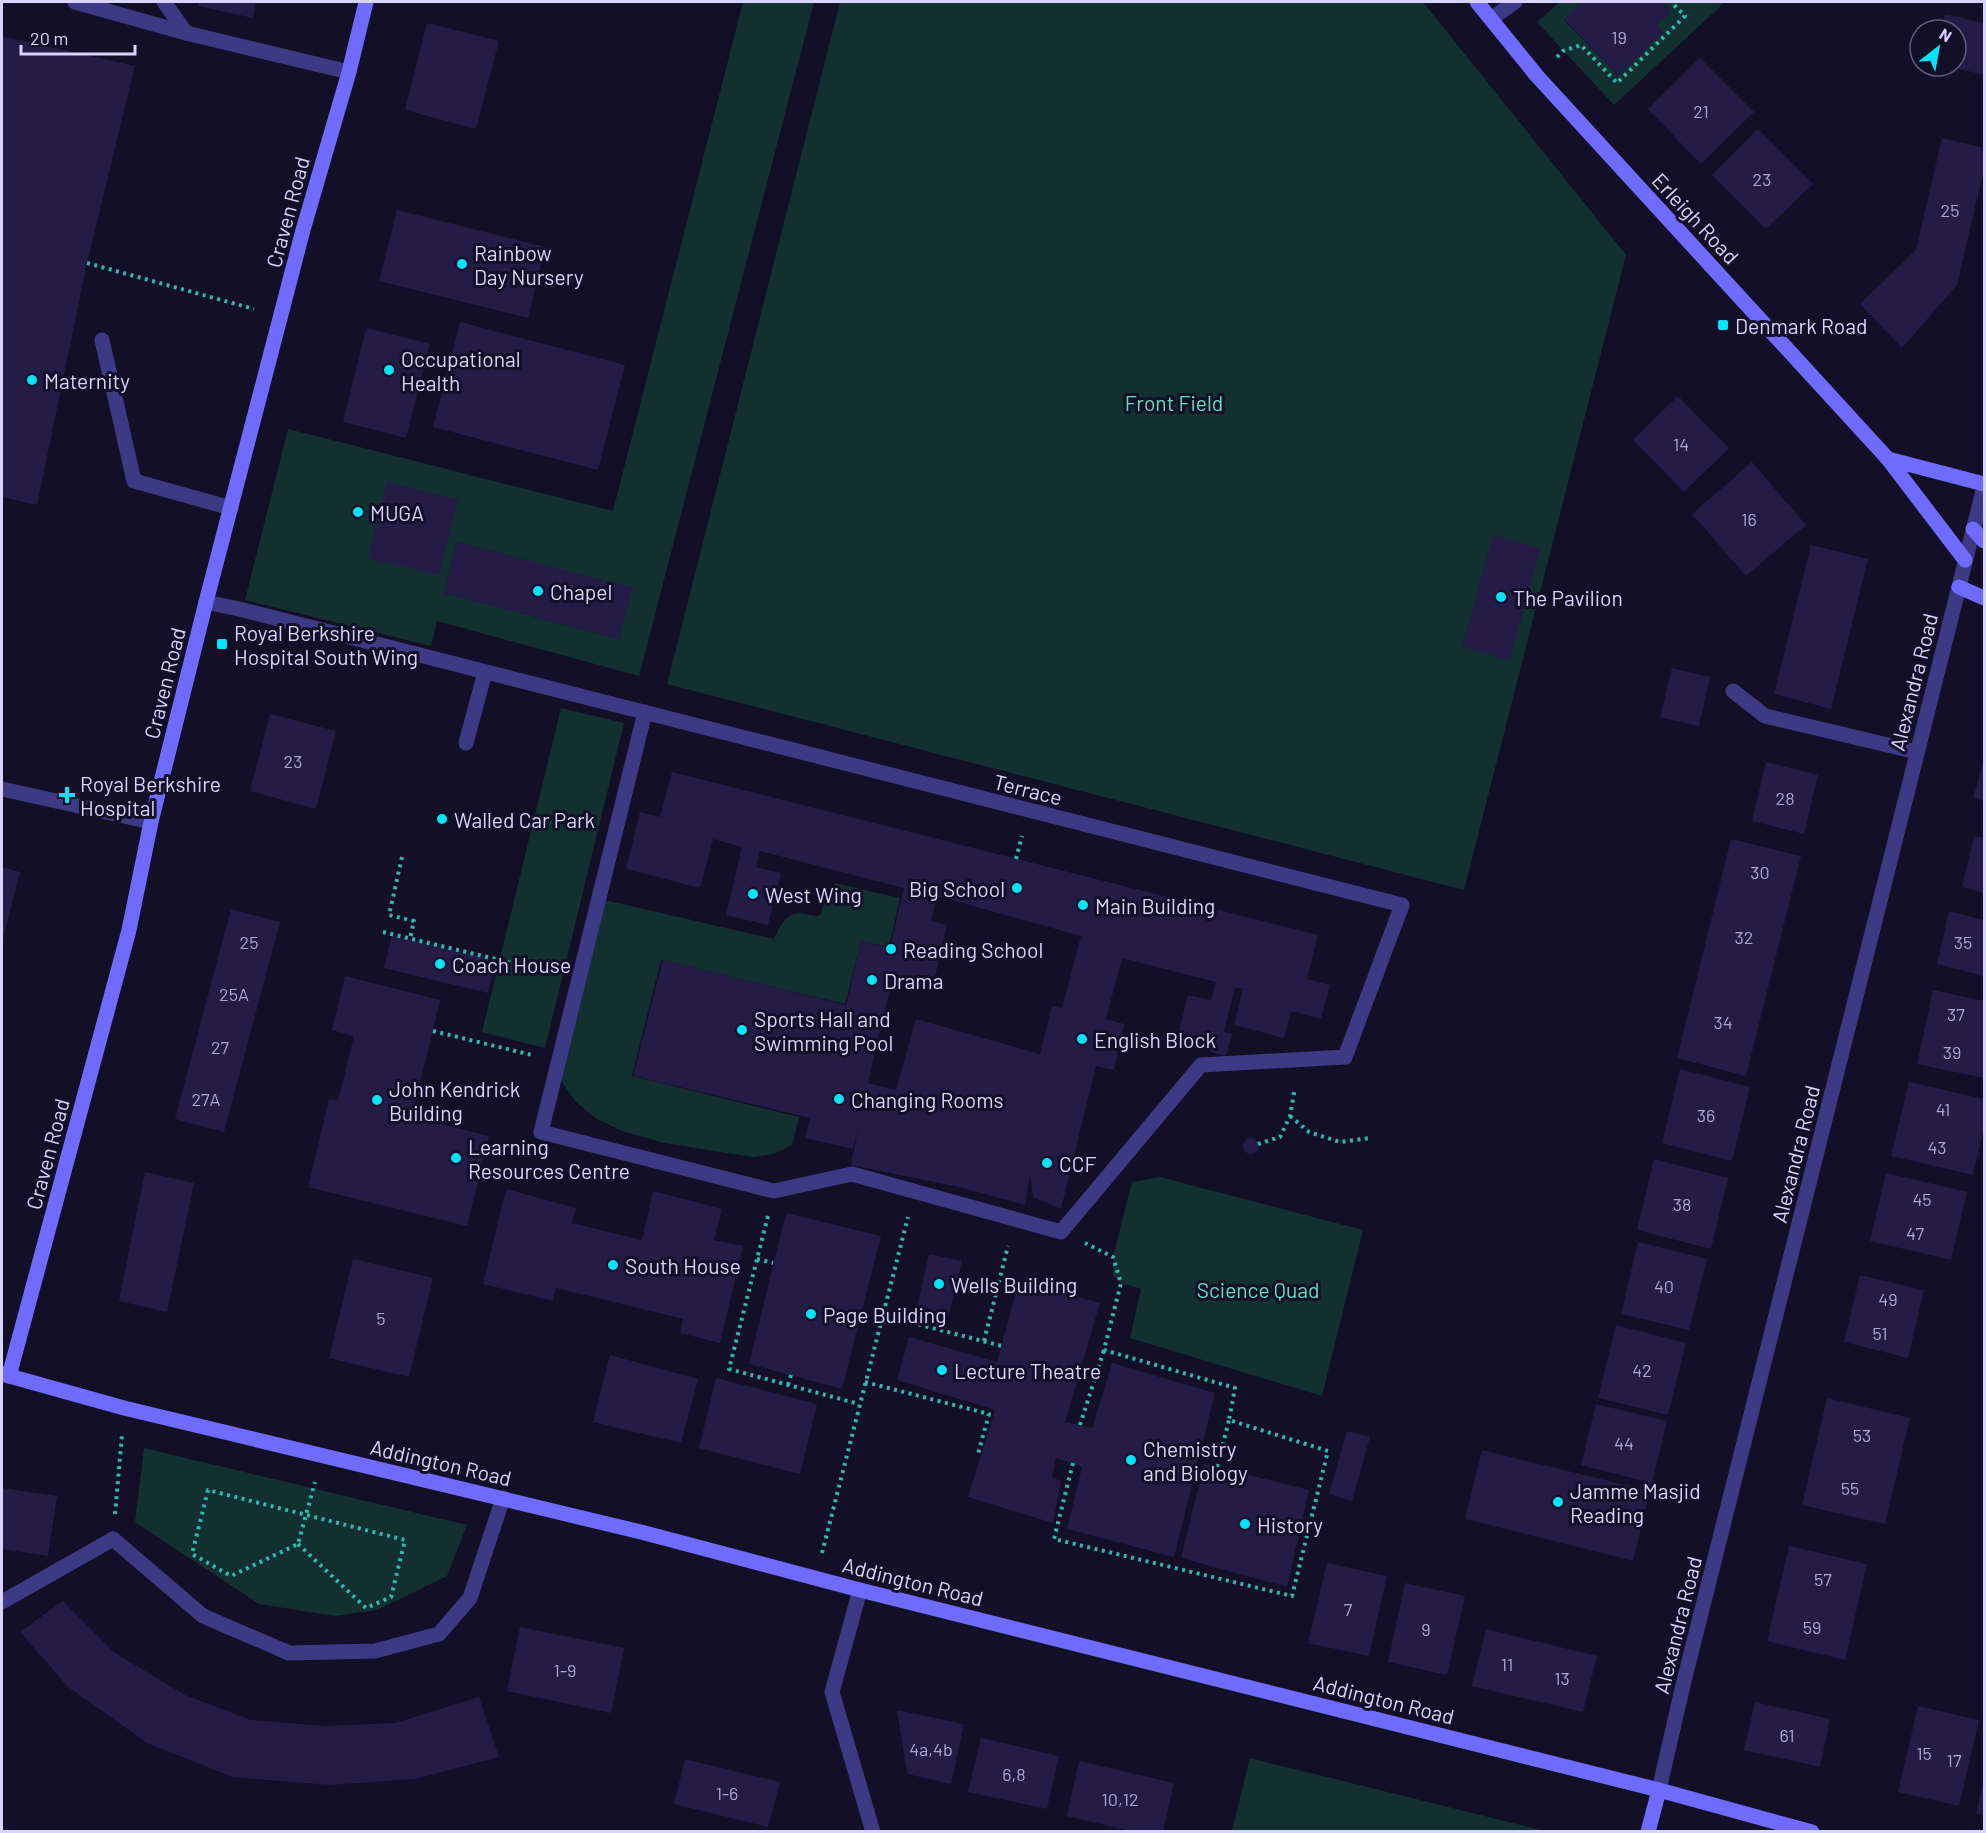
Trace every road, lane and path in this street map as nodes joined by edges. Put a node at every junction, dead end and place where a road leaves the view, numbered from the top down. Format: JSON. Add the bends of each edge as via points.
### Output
{"nodes":[{"id":1,"x":75,"y":2,"type":"edge"},
{"id":2,"x":164,"y":2,"type":"edge"},
{"id":3,"x":366,"y":2,"type":"edge"},
{"id":4,"x":1477,"y":2,"type":"edge"},
{"id":5,"x":1515,"y":2,"type":"edge"},
{"id":6,"x":1671,"y":2,"type":"edge"},
{"id":7,"x":1491,"y":19,"type":"junction"},
{"id":8,"x":186,"y":33,"type":"junction"},
{"id":9,"x":349,"y":72,"type":"junction"},
{"id":10,"x":1537,"y":76,"type":"junction"},
{"id":11,"x":87,"y":262,"type":"dead end"},
{"id":12,"x":256,"y":310,"type":"dead end"},
{"id":13,"x":102,"y":340,"type":"dead end"},
{"id":14,"x":1888,"y":459,"type":"junction"},
{"id":15,"x":1984,"y":485,"type":"edge"},
{"id":16,"x":231,"y":508,"type":"junction"},
{"id":17,"x":1973,"y":529,"type":"junction"},
{"id":18,"x":1984,"y":541,"type":"edge"},
{"id":19,"x":1965,"y":560,"type":"junction"},
{"id":20,"x":1959,"y":587,"type":"junction"},
{"id":21,"x":1984,"y":598,"type":"edge"},
{"id":22,"x":206,"y":602,"type":"junction"},
{"id":23,"x":485,"y":672,"type":"junction"},
{"id":24,"x":1733,"y":691,"type":"dead end"},
{"id":25,"x":645,"y":712,"type":"junction"},
{"id":26,"x":466,"y":743,"type":"dead end"},
{"id":27,"x":1917,"y":752,"type":"junction"},
{"id":28,"x":2,"y":789,"type":"edge"},
{"id":29,"x":151,"y":822,"type":"junction"},
{"id":30,"x":402,"y":857,"type":"dead end"},
{"id":31,"x":383,"y":932,"type":"dead end"},
{"id":32,"x":410,"y":939,"type":"junction"},
{"id":33,"x":578,"y":979,"type":"junction"},
{"id":34,"x":433,"y":1030,"type":"dead end"},
{"id":35,"x":1306,"y":1059,"type":"junction"},
{"id":36,"x":558,"y":1061,"type":"junction"},
{"id":37,"x":1290,"y":1116,"type":"junction"},
{"id":38,"x":1370,"y":1138,"type":"dead end"},
{"id":39,"x":1258,"y":1144,"type":"dead end"},
{"id":40,"x":774,"y":1191,"type":"junction"},
{"id":41,"x":915,"y":1191,"type":"junction"},
{"id":42,"x":1061,"y":1232,"type":"junction"},
{"id":43,"x":757,"y":1259,"type":"junction"},
{"id":44,"x":1004,"y":1260,"type":"dead end"},
{"id":45,"x":773,"y":1263,"type":"dead end"},
{"id":46,"x":882,"y":1315,"type":"junction"},
{"id":47,"x":984,"y":1341,"type":"junction"},
{"id":48,"x":1002,"y":1346,"type":"dead end"},
{"id":49,"x":1104,"y":1350,"type":"junction"},
{"id":50,"x":5,"y":1375,"type":"edge"},
{"id":51,"x":791,"y":1375,"type":"dead end"},
{"id":52,"x":865,"y":1382,"type":"junction"},
{"id":53,"x":788,"y":1385,"type":"junction"},
{"id":54,"x":859,"y":1404,"type":"junction"},
{"id":55,"x":124,"y":1408,"type":"junction"},
{"id":56,"x":1228,"y":1420,"type":"junction"},
{"id":57,"x":1080,"y":1425,"type":"dead end"},
{"id":58,"x":978,"y":1454,"type":"dead end"},
{"id":59,"x":323,"y":1455,"type":"junction"},
{"id":60,"x":1073,"y":1463,"type":"dead end"},
{"id":61,"x":1217,"y":1467,"type":"dead end"},
{"id":62,"x":503,"y":1498,"type":"junction"},
{"id":63,"x":306,"y":1514,"type":"junction"},
{"id":64,"x":113,"y":1539,"type":"junction"},
{"id":65,"x":298,"y":1544,"type":"junction"},
{"id":66,"x":816,"y":1578,"type":"junction"},
{"id":67,"x":860,"y":1590,"type":"junction"},
{"id":68,"x":2,"y":1602,"type":"edge"},
{"id":69,"x":1659,"y":1790,"type":"junction"},
{"id":70,"x":873,"y":1832,"type":"edge"},
{"id":71,"x":1648,"y":1832,"type":"edge"},
{"id":72,"x":1812,"y":1832,"type":"edge"}],
"edges":[{"from":1,"to":8,"type":"street"},
{"from":2,"to":8,"type":"street"},
{"from":3,"to":9,"type":"street","name":"Craven Road"},
{"from":4,"to":7,"type":"street","name":"Erleigh Road"},
{"from":5,"to":7,"type":"street"},
{"from":6,"to":10,"type":"path","via":[[1685,16],[1617,83],[1583,43],[1563,51]]},
{"from":7,"to":10,"type":"street","name":"Erleigh Road"},
{"from":8,"to":9,"type":"street"},
{"from":9,"to":16,"type":"street","name":"Craven Road","via":[[300,241]]},
{"from":10,"to":14,"type":"street","name":"Erleigh Road"},
{"from":11,"to":12,"type":"path"},
{"from":13,"to":16,"type":"street","via":[[134,481]]},
{"from":14,"to":15,"type":"street"},
{"from":14,"to":19,"type":"street","name":"Erleigh Road"},
{"from":15,"to":17,"type":"street","name":"Alexandra Road"},
{"from":16,"to":22,"type":"street","name":"Craven Road"},
{"from":17,"to":18,"type":"street"},
{"from":17,"to":19,"type":"street","name":"Alexandra Road"},
{"from":19,"to":20,"type":"street","name":"Alexandra Road"},
{"from":20,"to":21,"type":"street"},
{"from":20,"to":27,"type":"street","name":"Alexandra Road"},
{"from":22,"to":23,"type":"street","name":"Terrace"},
{"from":22,"to":29,"type":"street","name":"Craven Road"},
{"from":23,"to":25,"type":"street","name":"Terrace"},
{"from":23,"to":26,"type":"street"},
{"from":24,"to":27,"type":"street","via":[[1765,716]]},
{"from":25,"to":33,"type":"street"},
{"from":25,"to":35,"type":"street","name":"Terrace","via":[[1402,904],[1345,1057]]},
{"from":27,"to":69,"type":"street","name":"Alexandra Road"},
{"from":28,"to":29,"type":"street"},
{"from":29,"to":50,"type":"street","name":"Craven Road","via":[[129,930]]},
{"from":30,"to":32,"type":"path","via":[[389,915],[414,921]]},
{"from":31,"to":32,"type":"path"},
{"from":32,"to":33,"type":"path"},
{"from":33,"to":36,"type":"street"},
{"from":34,"to":36,"type":"path"},
{"from":35,"to":37,"type":"path"},
{"from":35,"to":42,"type":"street","via":[[1201,1065]]},
{"from":36,"to":40,"type":"street","via":[[541,1132]]},
{"from":37,"to":38,"type":"path","via":[[1309,1132],[1340,1142]]},
{"from":37,"to":39,"type":"path","via":[[1280,1137]]},
{"from":40,"to":41,"type":"street","via":[[852,1174]]},
{"from":40,"to":43,"type":"path"},
{"from":41,"to":42,"type":"street"},
{"from":41,"to":46,"type":"path"},
{"from":42,"to":49,"type":"path","via":[[1113,1257],[1121,1283]]},
{"from":43,"to":45,"type":"path"},
{"from":43,"to":53,"type":"path","via":[[729,1369]]},
{"from":44,"to":47,"type":"path"},
{"from":46,"to":47,"type":"path"},
{"from":46,"to":52,"type":"path"},
{"from":47,"to":48,"type":"path"},
{"from":49,"to":56,"type":"path","via":[[1235,1388]]},
{"from":49,"to":57,"type":"path"},
{"from":50,"to":55,"type":"street","name":"Addington Road"},
{"from":51,"to":53,"type":"path"},
{"from":52,"to":54,"type":"path"},
{"from":52,"to":58,"type":"path","via":[[989,1414]]},
{"from":53,"to":54,"type":"path"},
{"from":54,"to":66,"type":"path"},
{"from":55,"to":59,"type":"street","name":"Addington Road"},
{"from":55,"to":64,"type":"path"},
{"from":56,"to":60,"type":"path","via":[[1328,1451],[1292,1596],[1054,1539]]},
{"from":56,"to":61,"type":"path"},
{"from":59,"to":62,"type":"street","name":"Addington Road"},
{"from":59,"to":63,"type":"path"},
{"from":62,"to":64,"type":"street","via":[[470,1598],[440,1634],[375,1651],[289,1653],[203,1616]]},
{"from":62,"to":66,"type":"street","name":"Addington Road"},
{"from":63,"to":65,"type":"path"},
{"from":63,"to":65,"type":"path","via":[[405,1540],[391,1597],[366,1608]]},
{"from":63,"to":65,"type":"path","via":[[208,1490],[192,1554],[231,1576]]},
{"from":64,"to":68,"type":"street"},
{"from":66,"to":67,"type":"street","name":"Addington Road"},
{"from":67,"to":69,"type":"street","name":"Addington Road"},
{"from":67,"to":70,"type":"street","via":[[832,1692]]},
{"from":69,"to":71,"type":"street","name":"Alexandra Road"},
{"from":69,"to":72,"type":"street","name":"Addington Road"}]}
